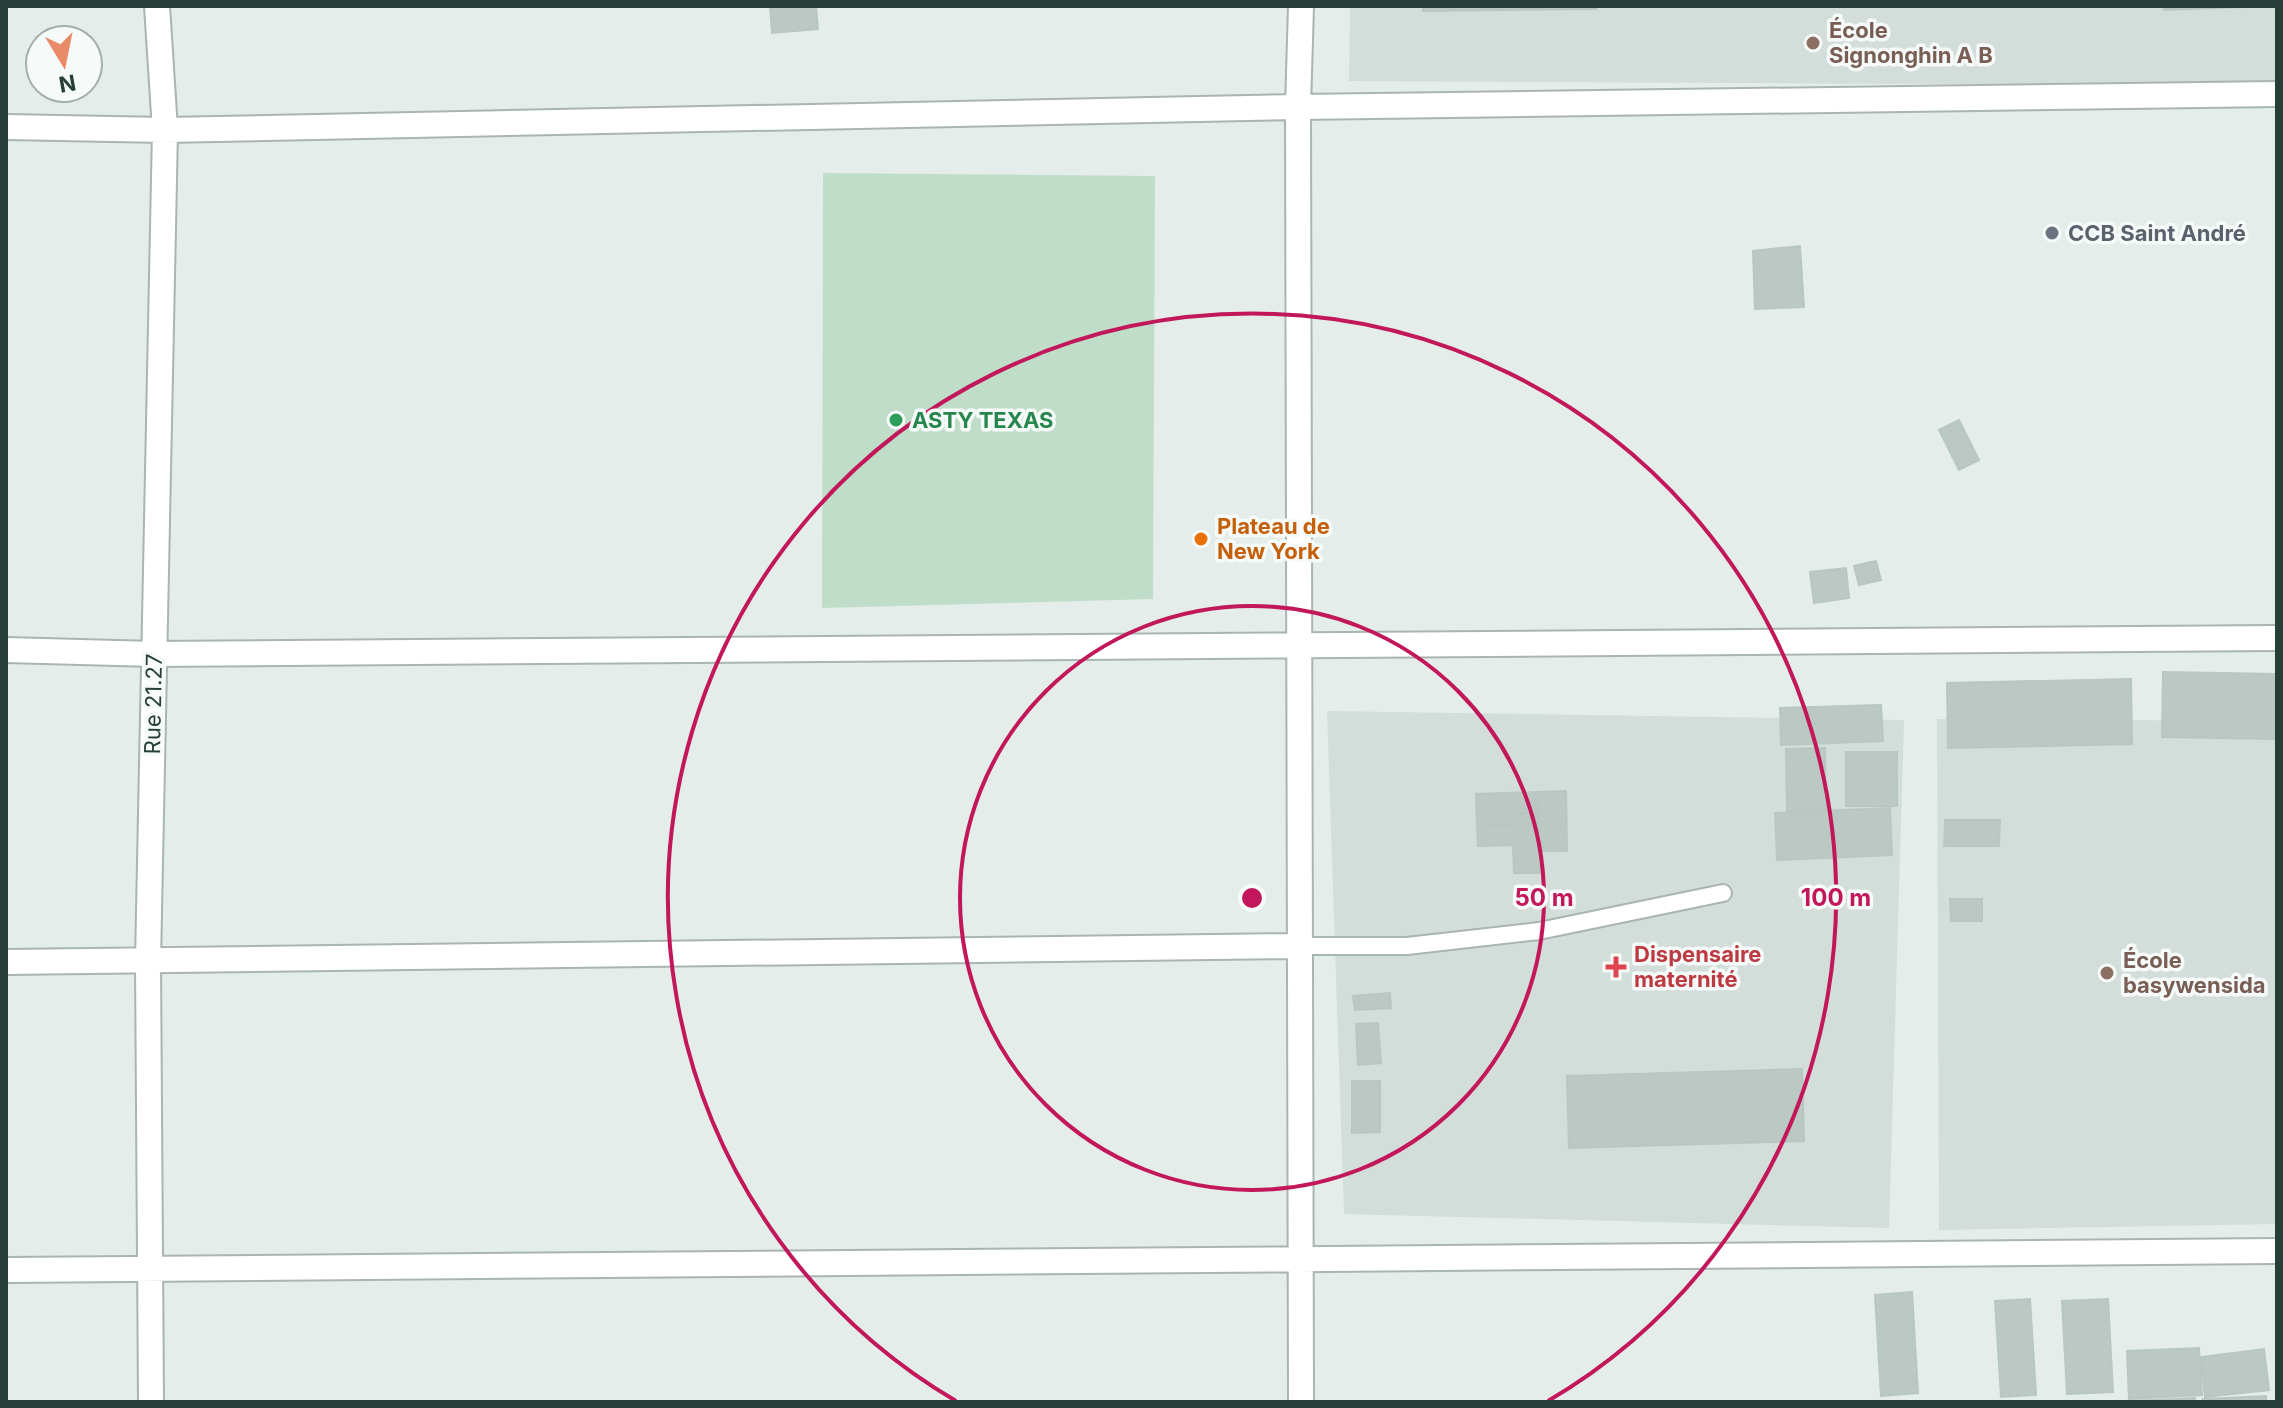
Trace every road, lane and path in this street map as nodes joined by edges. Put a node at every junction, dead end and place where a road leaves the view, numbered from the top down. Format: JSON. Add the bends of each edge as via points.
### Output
{"nodes":[{"id":1,"x":157,"y":6,"type":"edge"},
{"id":2,"x":1301,"y":6,"type":"edge"},
{"id":3,"x":2277,"y":94,"type":"edge"},
{"id":4,"x":1298,"y":107,"type":"junction"},
{"id":5,"x":6,"y":127,"type":"edge"},
{"id":6,"x":165,"y":130,"type":"junction"},
{"id":7,"x":2277,"y":638,"type":"edge"},
{"id":8,"x":1301,"y":646,"type":"junction"},
{"id":9,"x":6,"y":650,"type":"edge"},
{"id":10,"x":154,"y":654,"type":"junction"},
{"id":11,"x":1723,"y":893,"type":"dead end"},
{"id":12,"x":1299,"y":946,"type":"junction"},
{"id":13,"x":148,"y":961,"type":"junction"},
{"id":14,"x":6,"y":962,"type":"edge"},
{"id":15,"x":2277,"y":1251,"type":"edge"},
{"id":16,"x":1302,"y":1259,"type":"junction"},
{"id":17,"x":150,"y":1269,"type":"junction"},
{"id":18,"x":6,"y":1270,"type":"edge"},
{"id":19,"x":151,"y":1402,"type":"edge"},
{"id":20,"x":1301,"y":1402,"type":"edge"}],
"edges":[{"from":1,"to":6,"type":"street","name":"Rue 21.27"},
{"from":2,"to":4,"type":"street"},
{"from":3,"to":4,"type":"street"},
{"from":4,"to":6,"type":"street"},
{"from":4,"to":8,"type":"street"},
{"from":5,"to":6,"type":"street"},
{"from":6,"to":10,"type":"street","name":"Rue 21.27"},
{"from":7,"to":8,"type":"street"},
{"from":8,"to":10,"type":"street"},
{"from":8,"to":12,"type":"street"},
{"from":9,"to":10,"type":"street"},
{"from":10,"to":13,"type":"street","name":"Rue 21.27"},
{"from":11,"to":12,"type":"lane","via":[[1539,931],[1407,946]]},
{"from":12,"to":13,"type":"street"},
{"from":12,"to":16,"type":"street"},
{"from":13,"to":14,"type":"street"},
{"from":13,"to":17,"type":"street","name":"Rue 21.27"},
{"from":15,"to":16,"type":"street"},
{"from":16,"to":17,"type":"street"},
{"from":16,"to":20,"type":"street"},
{"from":17,"to":18,"type":"street"},
{"from":17,"to":19,"type":"street","name":"Rue 21.27"}]}
